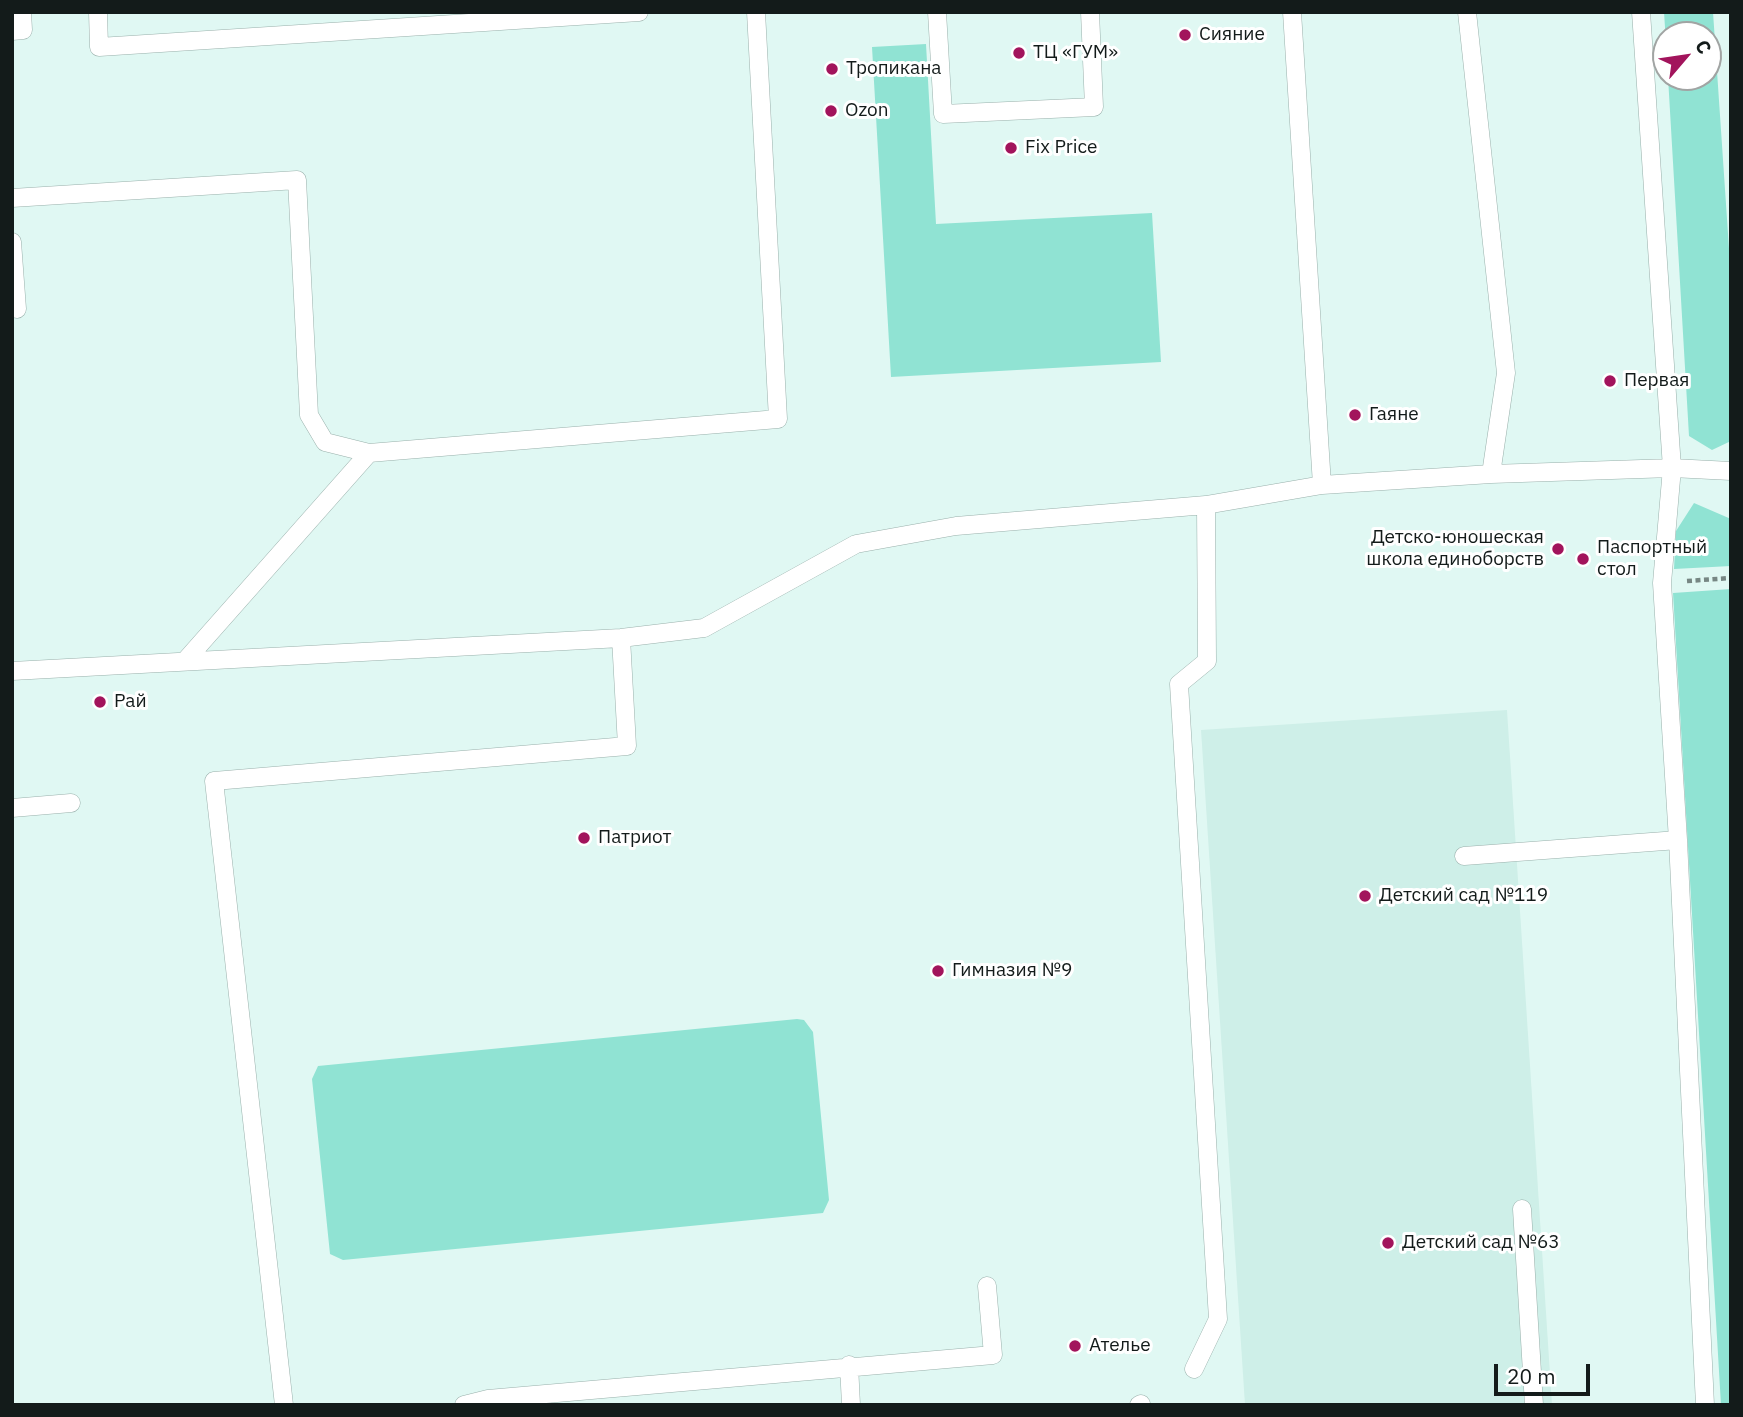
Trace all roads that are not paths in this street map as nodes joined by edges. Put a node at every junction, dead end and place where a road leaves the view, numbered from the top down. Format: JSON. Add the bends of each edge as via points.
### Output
{"nodes":[{"id":1,"x":22,"y":12,"type":"edge"},
{"id":2,"x":98,"y":12,"type":"edge"},
{"id":3,"x":639,"y":12,"type":"edge"},
{"id":4,"x":756,"y":12,"type":"edge"},
{"id":5,"x":937,"y":12,"type":"edge"},
{"id":6,"x":1090,"y":12,"type":"edge"},
{"id":7,"x":1292,"y":12,"type":"edge"},
{"id":8,"x":1467,"y":12,"type":"edge"},
{"id":9,"x":1640,"y":12,"type":"edge"},
{"id":10,"x":582,"y":14,"type":"edge"},
{"id":11,"x":12,"y":31,"type":"edge"},
{"id":12,"x":12,"y":198,"type":"edge"},
{"id":13,"x":12,"y":242,"type":"edge"},
{"id":14,"x":17,"y":309,"type":"dead end"},
{"id":15,"x":369,"y":453,"type":"junction"},
{"id":16,"x":1672,"y":468,"type":"junction"},
{"id":17,"x":1731,"y":471,"type":"edge"},
{"id":18,"x":1491,"y":474,"type":"junction"},
{"id":19,"x":1322,"y":485,"type":"junction"},
{"id":20,"x":1206,"y":505,"type":"junction"},
{"id":21,"x":621,"y":638,"type":"junction"},
{"id":22,"x":185,"y":661,"type":"junction"},
{"id":23,"x":12,"y":671,"type":"edge"},
{"id":24,"x":71,"y":803,"type":"dead end"},
{"id":25,"x":12,"y":808,"type":"edge"},
{"id":26,"x":1678,"y":840,"type":"junction"},
{"id":27,"x":1464,"y":856,"type":"dead end"},
{"id":28,"x":1522,"y":1209,"type":"dead end"},
{"id":29,"x":987,"y":1286,"type":"dead end"},
{"id":30,"x":849,"y":1365,"type":"junction"},
{"id":31,"x":1194,"y":1369,"type":"dead end"},
{"id":32,"x":284,"y":1405,"type":"edge"},
{"id":33,"x":464,"y":1405,"type":"edge"},
{"id":34,"x":851,"y":1405,"type":"edge"},
{"id":35,"x":1534,"y":1405,"type":"edge"},
{"id":36,"x":1705,"y":1405,"type":"edge"}],
"edges":[{"from":1,"to":11,"type":"lane","via":[[23,30]]},
{"from":2,"to":10,"type":"lane","via":[[99,47]]},
{"from":3,"to":10,"type":"lane"},
{"from":4,"to":15,"type":"lane","via":[[778,419]]},
{"from":5,"to":6,"type":"lane","via":[[943,114],[1094,107]]},
{"from":7,"to":19,"type":"lane"},
{"from":8,"to":18,"type":"lane","via":[[1506,373]]},
{"from":9,"to":16,"type":"lane"},
{"from":12,"to":15,"type":"lane","via":[[297,180],[309,415],[325,442]]},
{"from":13,"to":14,"type":"lane"},
{"from":15,"to":22,"type":"lane"},
{"from":16,"to":17,"type":"lane"},
{"from":16,"to":18,"type":"lane"},
{"from":16,"to":26,"type":"lane","via":[[1661,583]]},
{"from":18,"to":19,"type":"lane"},
{"from":19,"to":20,"type":"lane"},
{"from":20,"to":21,"type":"lane","via":[[956,526],[856,544],[704,628]]},
{"from":20,"to":31,"type":"lane","via":[[1207,661],[1180,684],[1218,1319]]},
{"from":21,"to":22,"type":"lane"},
{"from":21,"to":32,"type":"lane","via":[[626,746],[214,781]]},
{"from":22,"to":23,"type":"lane"},
{"from":24,"to":25,"type":"lane"},
{"from":26,"to":27,"type":"lane"},
{"from":26,"to":36,"type":"lane"},
{"from":28,"to":35,"type":"lane"},
{"from":29,"to":30,"type":"lane","via":[[993,1354]]},
{"from":30,"to":33,"type":"lane"},
{"from":30,"to":34,"type":"lane"}]}
